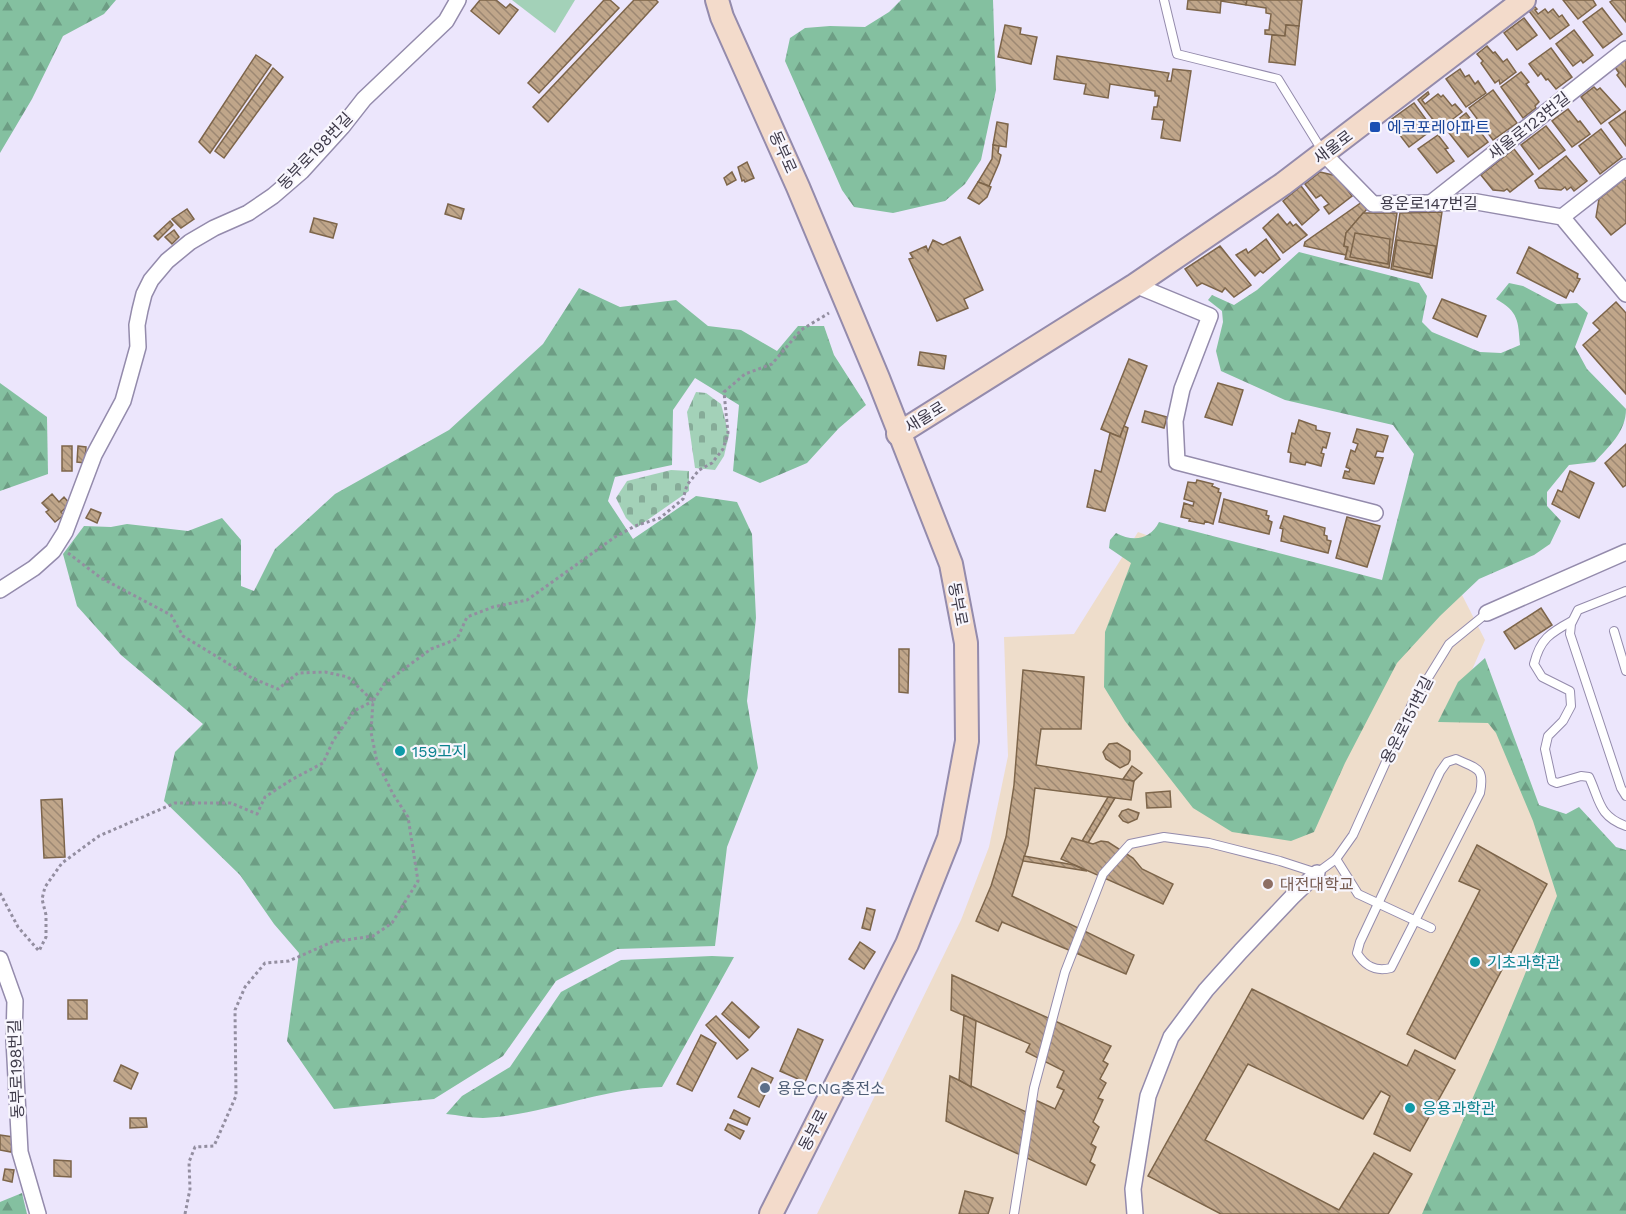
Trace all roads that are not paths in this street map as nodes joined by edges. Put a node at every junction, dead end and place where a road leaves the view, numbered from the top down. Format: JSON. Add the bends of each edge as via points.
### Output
{"nodes":[{"id":1,"x":458,"y":0,"type":"edge"},
{"id":2,"x":717,"y":0,"type":"edge"},
{"id":3,"x":1164,"y":0,"type":"edge"},
{"id":4,"x":1524,"y":0,"type":"edge"},
{"id":5,"x":1626,"y":49,"type":"edge"},
{"id":6,"x":1324,"y":154,"type":"junction"},
{"id":7,"x":1626,"y":167,"type":"edge"},
{"id":8,"x":1431,"y":203,"type":"junction"},
{"id":9,"x":1562,"y":218,"type":"junction"},
{"id":10,"x":1135,"y":285,"type":"junction"},
{"id":11,"x":1626,"y":294,"type":"edge"},
{"id":12,"x":898,"y":434,"type":"junction"},
{"id":13,"x":1375,"y":513,"type":"dead end"},
{"id":14,"x":1626,"y":552,"type":"edge"},
{"id":15,"x":0,"y":590,"type":"edge"},
{"id":16,"x":1626,"y":591,"type":"edge"},
{"id":17,"x":1487,"y":613,"type":"joint"},
{"id":18,"x":1572,"y":621,"type":"junction"},
{"id":19,"x":1614,"y":631,"type":"dead end"},
{"id":20,"x":1626,"y":671,"type":"edge"},
{"id":21,"x":1626,"y":796,"type":"edge"},
{"id":22,"x":1626,"y":826,"type":"edge"},
{"id":23,"x":1336,"y":859,"type":"junction"},
{"id":24,"x":1317,"y":873,"type":"junction"},
{"id":25,"x":1378,"y":903,"type":"junction"},
{"id":26,"x":1415,"y":921,"type":"junction"},
{"id":27,"x":1431,"y":928,"type":"dead end"},
{"id":28,"x":0,"y":959,"type":"edge"},
{"id":29,"x":38,"y":1214,"type":"edge"},
{"id":30,"x":771,"y":1214,"type":"edge"},
{"id":31,"x":1014,"y":1214,"type":"edge"},
{"id":32,"x":1135,"y":1214,"type":"edge"}],
"edges":[{"from":1,"to":15,"type":"street","name":"동부로198번길","via":[[446,21],[364,99],[302,171],[248,213],[190,242],[151,280],[144,294],[137,325],[138,347],[123,401],[94,455],[64,532],[53,551]]},
{"from":2,"to":12,"type":"main road","name":"동부로"},
{"from":3,"to":6,"type":"lane","via":[[1177,54],[1278,80]]},
{"from":4,"to":6,"type":"main road","name":"새울로"},
{"from":5,"to":8,"type":"street","name":"새울로123번길"},
{"from":6,"to":8,"type":"street","name":"용운로147번길","via":[[1373,204]]},
{"from":6,"to":10,"type":"main road","name":"새울로"},
{"from":7,"to":9,"type":"street"},
{"from":8,"to":9,"type":"street","name":"용운로147번길","via":[[1477,202]]},
{"from":9,"to":11,"type":"street"},
{"from":10,"to":12,"type":"main road","name":"새울로"},
{"from":10,"to":13,"type":"street","via":[[1210,316],[1182,389],[1175,422],[1177,462]]},
{"from":12,"to":30,"type":"main road","name":"동부로","via":[[951,564],[966,643],[967,741],[948,838],[907,944]]},
{"from":14,"to":17,"type":"street","name":"용운로151번길"},
{"from":16,"to":18,"type":"lane","via":[[1578,610]]},
{"from":17,"to":23,"type":"lane","name":"용운로151번길","via":[[1449,644],[1412,704],[1353,835]]},
{"from":18,"to":21,"type":"lane","via":[[1570,634]]},
{"from":18,"to":22,"type":"lane","via":[[1538,646],[1534,664],[1542,677],[1570,691],[1571,706],[1548,736],[1545,749],[1552,781],[1590,777],[1602,810]]},
{"from":19,"to":20,"type":"lane"},
{"from":23,"to":24,"type":"lane","name":"용운로151번길"},
{"from":23,"to":25,"type":"lane","via":[[1358,894]]},
{"from":24,"to":31,"type":"lane","via":[[1209,843],[1164,837],[1130,844],[1103,874],[1065,972],[1034,1088]]},
{"from":24,"to":32,"type":"street","via":[[1227,967],[1171,1037],[1148,1096],[1134,1190]]},
{"from":25,"to":26,"type":"lane"},
{"from":25,"to":26,"type":"lane","via":[[1359,942],[1357,953],[1363,963],[1381,971],[1391,968]]},
{"from":25,"to":26,"type":"lane","via":[[1447,762],[1456,759],[1479,770],[1483,779],[1480,793]]},
{"from":26,"to":27,"type":"lane"},
{"from":28,"to":29,"type":"street","name":"동부로198번길","via":[[15,1001],[20,1152]]}]}
